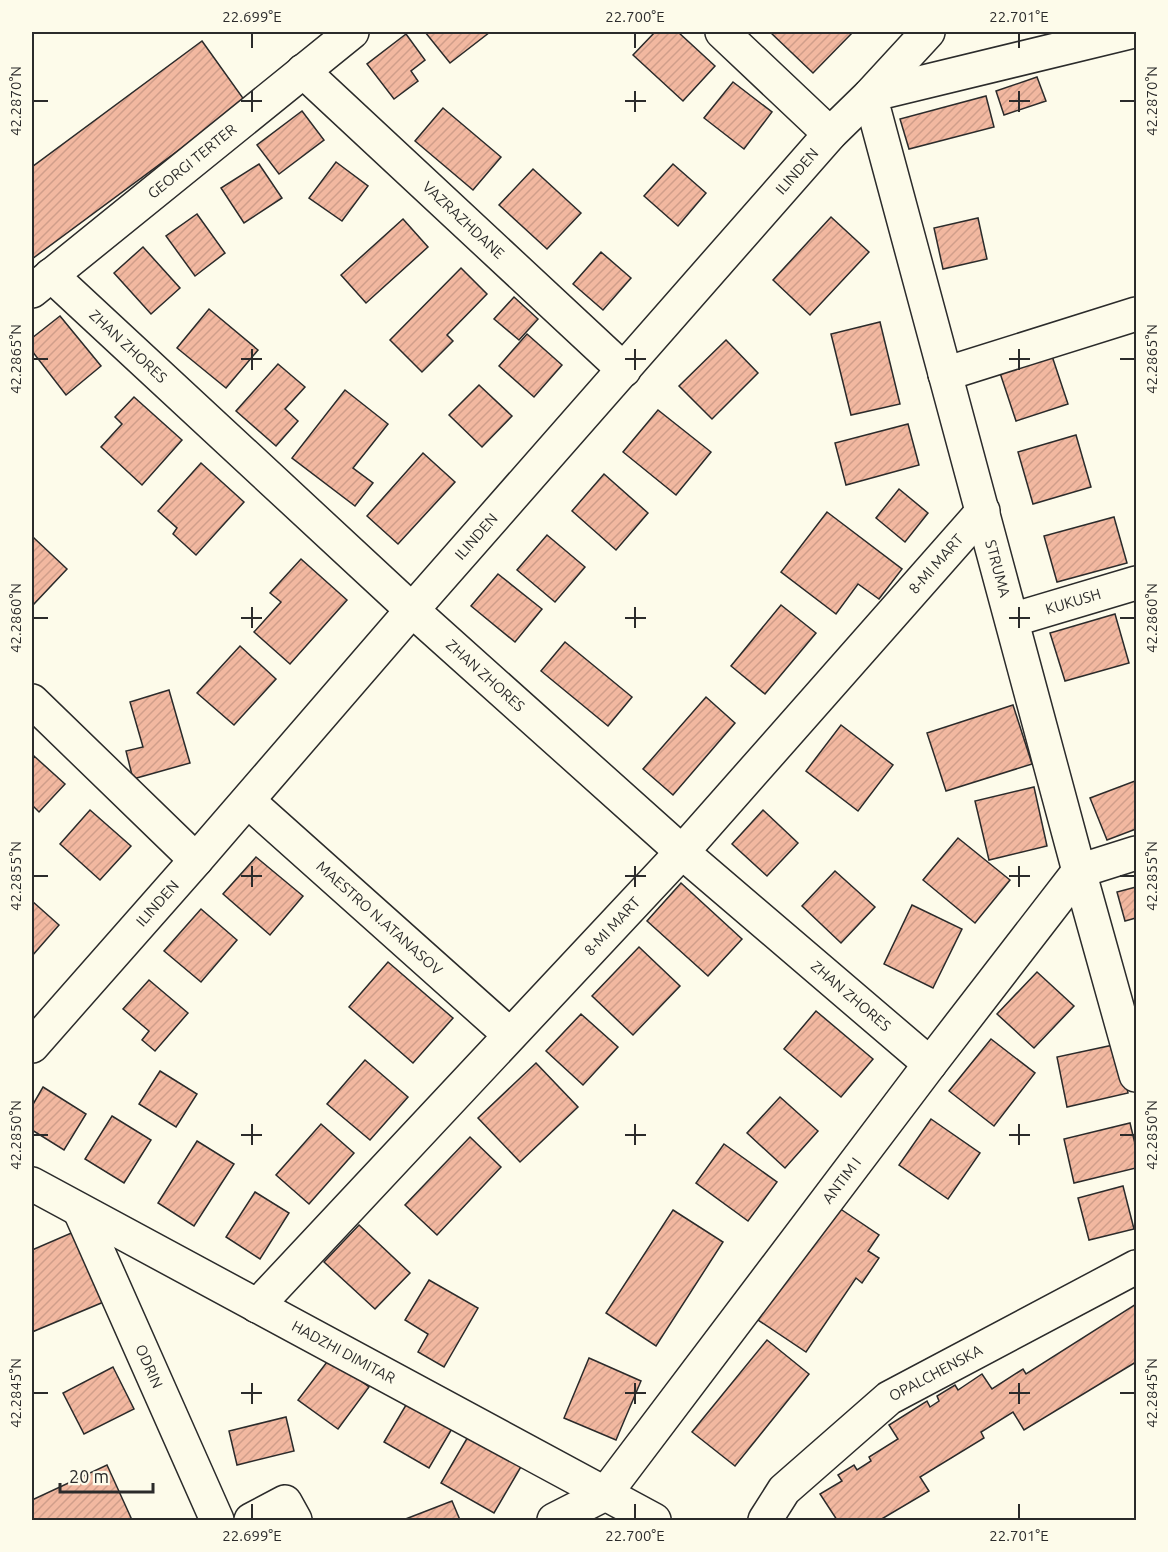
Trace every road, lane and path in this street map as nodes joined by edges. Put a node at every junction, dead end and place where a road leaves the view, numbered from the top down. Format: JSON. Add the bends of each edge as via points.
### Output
{"nodes":[{"id":1,"x":352,"y":32,"type":"edge"},
{"id":2,"x":722,"y":32,"type":"edge"},
{"id":3,"x":928,"y":32,"type":"edge"},
{"id":4,"x":1130,"y":32,"type":"edge"},
{"id":5,"x":303,"y":71,"type":"junction"},
{"id":6,"x":870,"y":95,"type":"junction"},
{"id":7,"x":830,"y":134,"type":"junction"},
{"id":8,"x":41,"y":283,"type":"edge"},
{"id":9,"x":1137,"y":314,"type":"edge"},
{"id":10,"x":624,"y":370,"type":"junction"},
{"id":11,"x":945,"y":374,"type":"junction"},
{"id":12,"x":983,"y":511,"type":"junction"},
{"id":13,"x":1137,"y":583,"type":"edge"},
{"id":14,"x":412,"y":610,"type":"junction"},
{"id":15,"x":1012,"y":620,"type":"junction"},
{"id":16,"x":32,"y":701,"type":"edge"},
{"id":17,"x":248,"y":801,"type":"junction"},
{"id":18,"x":682,"y":852,"type":"junction"},
{"id":19,"x":1137,"y":853,"type":"edge"},
{"id":20,"x":196,"y":860,"type":"junction"},
{"id":21,"x":1079,"y":871,"type":"junction"},
{"id":22,"x":510,"y":1035,"type":"junction"},
{"id":23,"x":32,"y":1046,"type":"edge"},
{"id":24,"x":930,"y":1064,"type":"junction"},
{"id":25,"x":1137,"y":1075,"type":"edge"},
{"id":26,"x":32,"y":1184,"type":"edge"},
{"id":27,"x":80,"y":1211,"type":"junction"},
{"id":28,"x":1137,"y":1267,"type":"edge"},
{"id":29,"x":257,"y":1306,"type":"junction"},
{"id":30,"x":605,"y":1494,"type":"junction"},
{"id":31,"x":217,"y":1521,"type":"edge"},
{"id":32,"x":251,"y":1521,"type":"edge"},
{"id":33,"x":295,"y":1521,"type":"edge"},
{"id":34,"x":554,"y":1521,"type":"edge"},
{"id":35,"x":654,"y":1521,"type":"edge"},
{"id":36,"x":765,"y":1521,"type":"edge"}],
"edges":[{"from":1,"to":5,"type":"street","name":"GEORGI TERTER"},
{"from":2,"to":7,"type":"street"},
{"from":3,"to":6,"type":"street","name":"ILINDEN"},
{"from":4,"to":6,"type":"street"},
{"from":5,"to":8,"type":"street","name":"GEORGI TERTER"},
{"from":5,"to":10,"type":"street","name":"VAZRAZHDANE"},
{"from":6,"to":7,"type":"street","name":"ILINDEN"},
{"from":6,"to":11,"type":"street","name":"STRUMA"},
{"from":7,"to":10,"type":"street","name":"ILINDEN"},
{"from":8,"to":14,"type":"street","name":"ZHAN ZHORES"},
{"from":9,"to":11,"type":"street"},
{"from":10,"to":14,"type":"street","name":"ILINDEN"},
{"from":11,"to":12,"type":"street","name":"STRUMA"},
{"from":12,"to":15,"type":"street","name":"STRUMA"},
{"from":12,"to":18,"type":"street","name":"8-MI MART"},
{"from":13,"to":15,"type":"street","name":"KUKUSH"},
{"from":14,"to":17,"type":"street","name":"ILINDEN"},
{"from":14,"to":18,"type":"street","name":"ZHAN ZHORES"},
{"from":15,"to":21,"type":"street","name":"STRUMA"},
{"from":16,"to":20,"type":"street"},
{"from":17,"to":20,"type":"street","name":"ILINDEN"},
{"from":17,"to":22,"type":"street","name":"MAESTRO N.ATANASOV"},
{"from":18,"to":22,"type":"street","name":"8-MI MART"},
{"from":18,"to":24,"type":"street","name":"ZHAN ZHORES"},
{"from":19,"to":21,"type":"street"},
{"from":20,"to":23,"type":"street","name":"ILINDEN"},
{"from":21,"to":24,"type":"street","name":"ANTIM I"},
{"from":21,"to":25,"type":"street","name":"STRUMA"},
{"from":22,"to":29,"type":"street","name":"8-MI MART"},
{"from":24,"to":30,"type":"street","name":"ANTIM I"},
{"from":26,"to":27,"type":"street","name":"HADZHI DIMITAR"},
{"from":27,"to":29,"type":"street","name":"HADZHI DIMITAR"},
{"from":27,"to":31,"type":"street","name":"ODRIN"},
{"from":28,"to":36,"type":"street","name":"OPALCHENSKA","via":[[889,1398],[784,1490]]},
{"from":29,"to":30,"type":"street","name":"HADZHI DIMITAR"},
{"from":30,"to":34,"type":"street","name":"ANTIM I"},
{"from":30,"to":35,"type":"street","name":"HADZHI DIMITAR"},
{"from":32,"to":33,"type":"street","via":[[285,1502]]}]}
